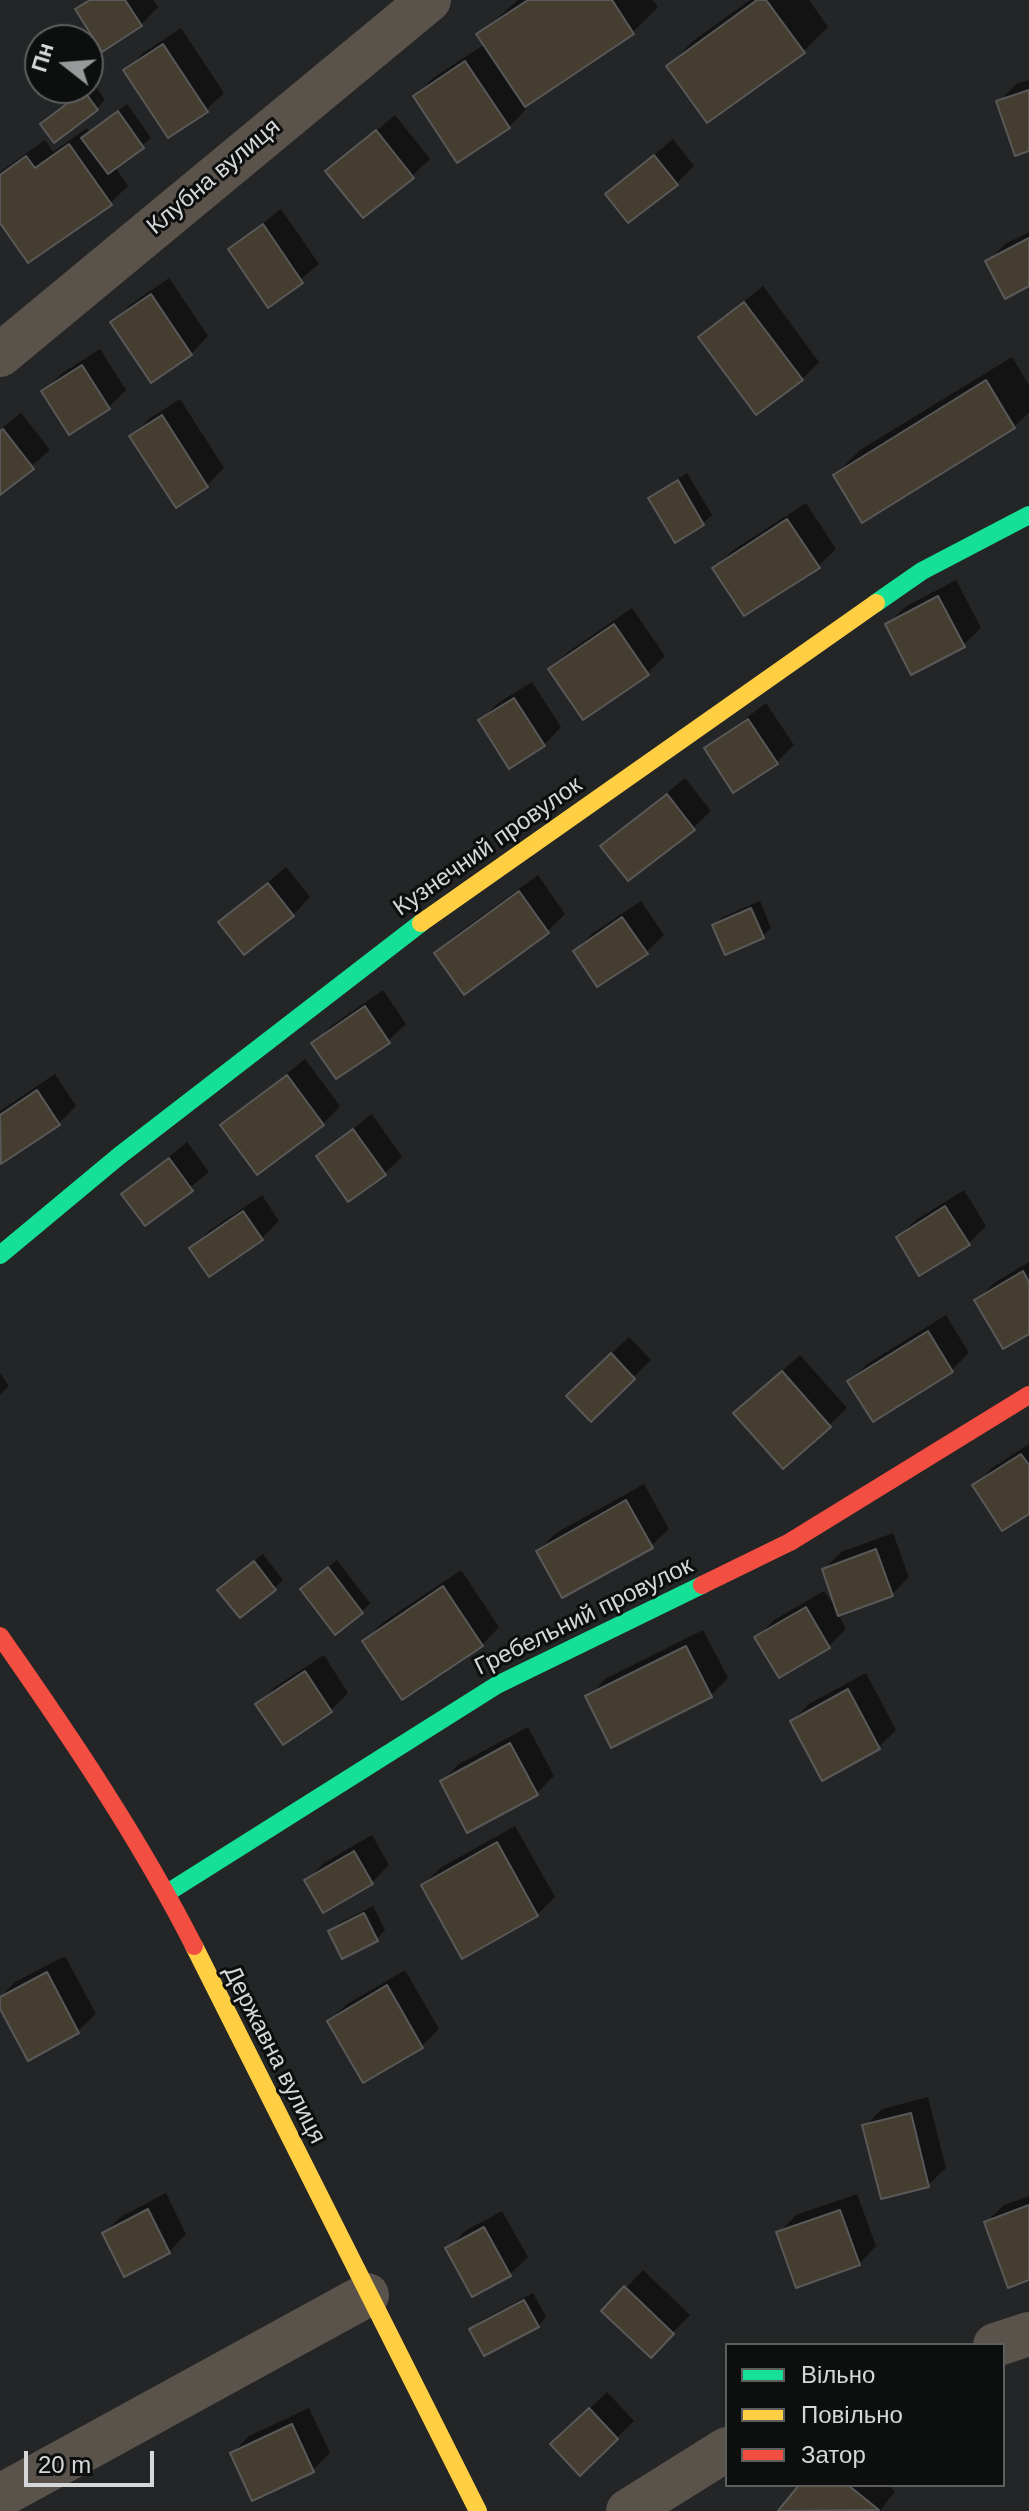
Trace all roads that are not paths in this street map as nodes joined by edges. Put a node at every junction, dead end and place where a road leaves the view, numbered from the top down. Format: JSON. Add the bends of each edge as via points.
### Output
{"nodes":[{"id":1,"x":429,"y":0,"type":"edge"},
{"id":2,"x":0,"y":355,"type":"edge"},
{"id":3,"x":1029,"y":515,"type":"edge"},
{"id":4,"x":0,"y":1255,"type":"edge"},
{"id":5,"x":1029,"y":1395,"type":"edge"},
{"id":6,"x":0,"y":1636,"type":"edge"},
{"id":7,"x":167,"y":1893,"type":"junction"},
{"id":8,"x":367,"y":2295,"type":"junction"},
{"id":9,"x":1029,"y":2334,"type":"edge"},
{"id":10,"x":1001,"y":2343,"type":"edge"},
{"id":11,"x":725,"y":2450,"type":"edge"},
{"id":12,"x":0,"y":2496,"type":"edge"},
{"id":13,"x":478,"y":2511,"type":"edge"},
{"id":14,"x":628,"y":2511,"type":"edge"}],
"edges":[{"from":1,"to":2,"type":"street","name":"Клубна вулиця"},
{"from":3,"to":4,"type":"street","name":"Кузнечний провулок","via":[[922,571],[410,930]]},
{"from":5,"to":7,"type":"street","name":"Гребельний провулок","via":[[790,1542],[497,1685]]},
{"from":6,"to":7,"type":"street","name":"Державна вулиця"},
{"from":7,"to":8,"type":"street","name":"Державна вулиця"},
{"from":8,"to":12,"type":"street"},
{"from":8,"to":13,"type":"street","name":"Державна вулиця"},
{"from":9,"to":10,"type":"street"},
{"from":11,"to":14,"type":"street"}]}
